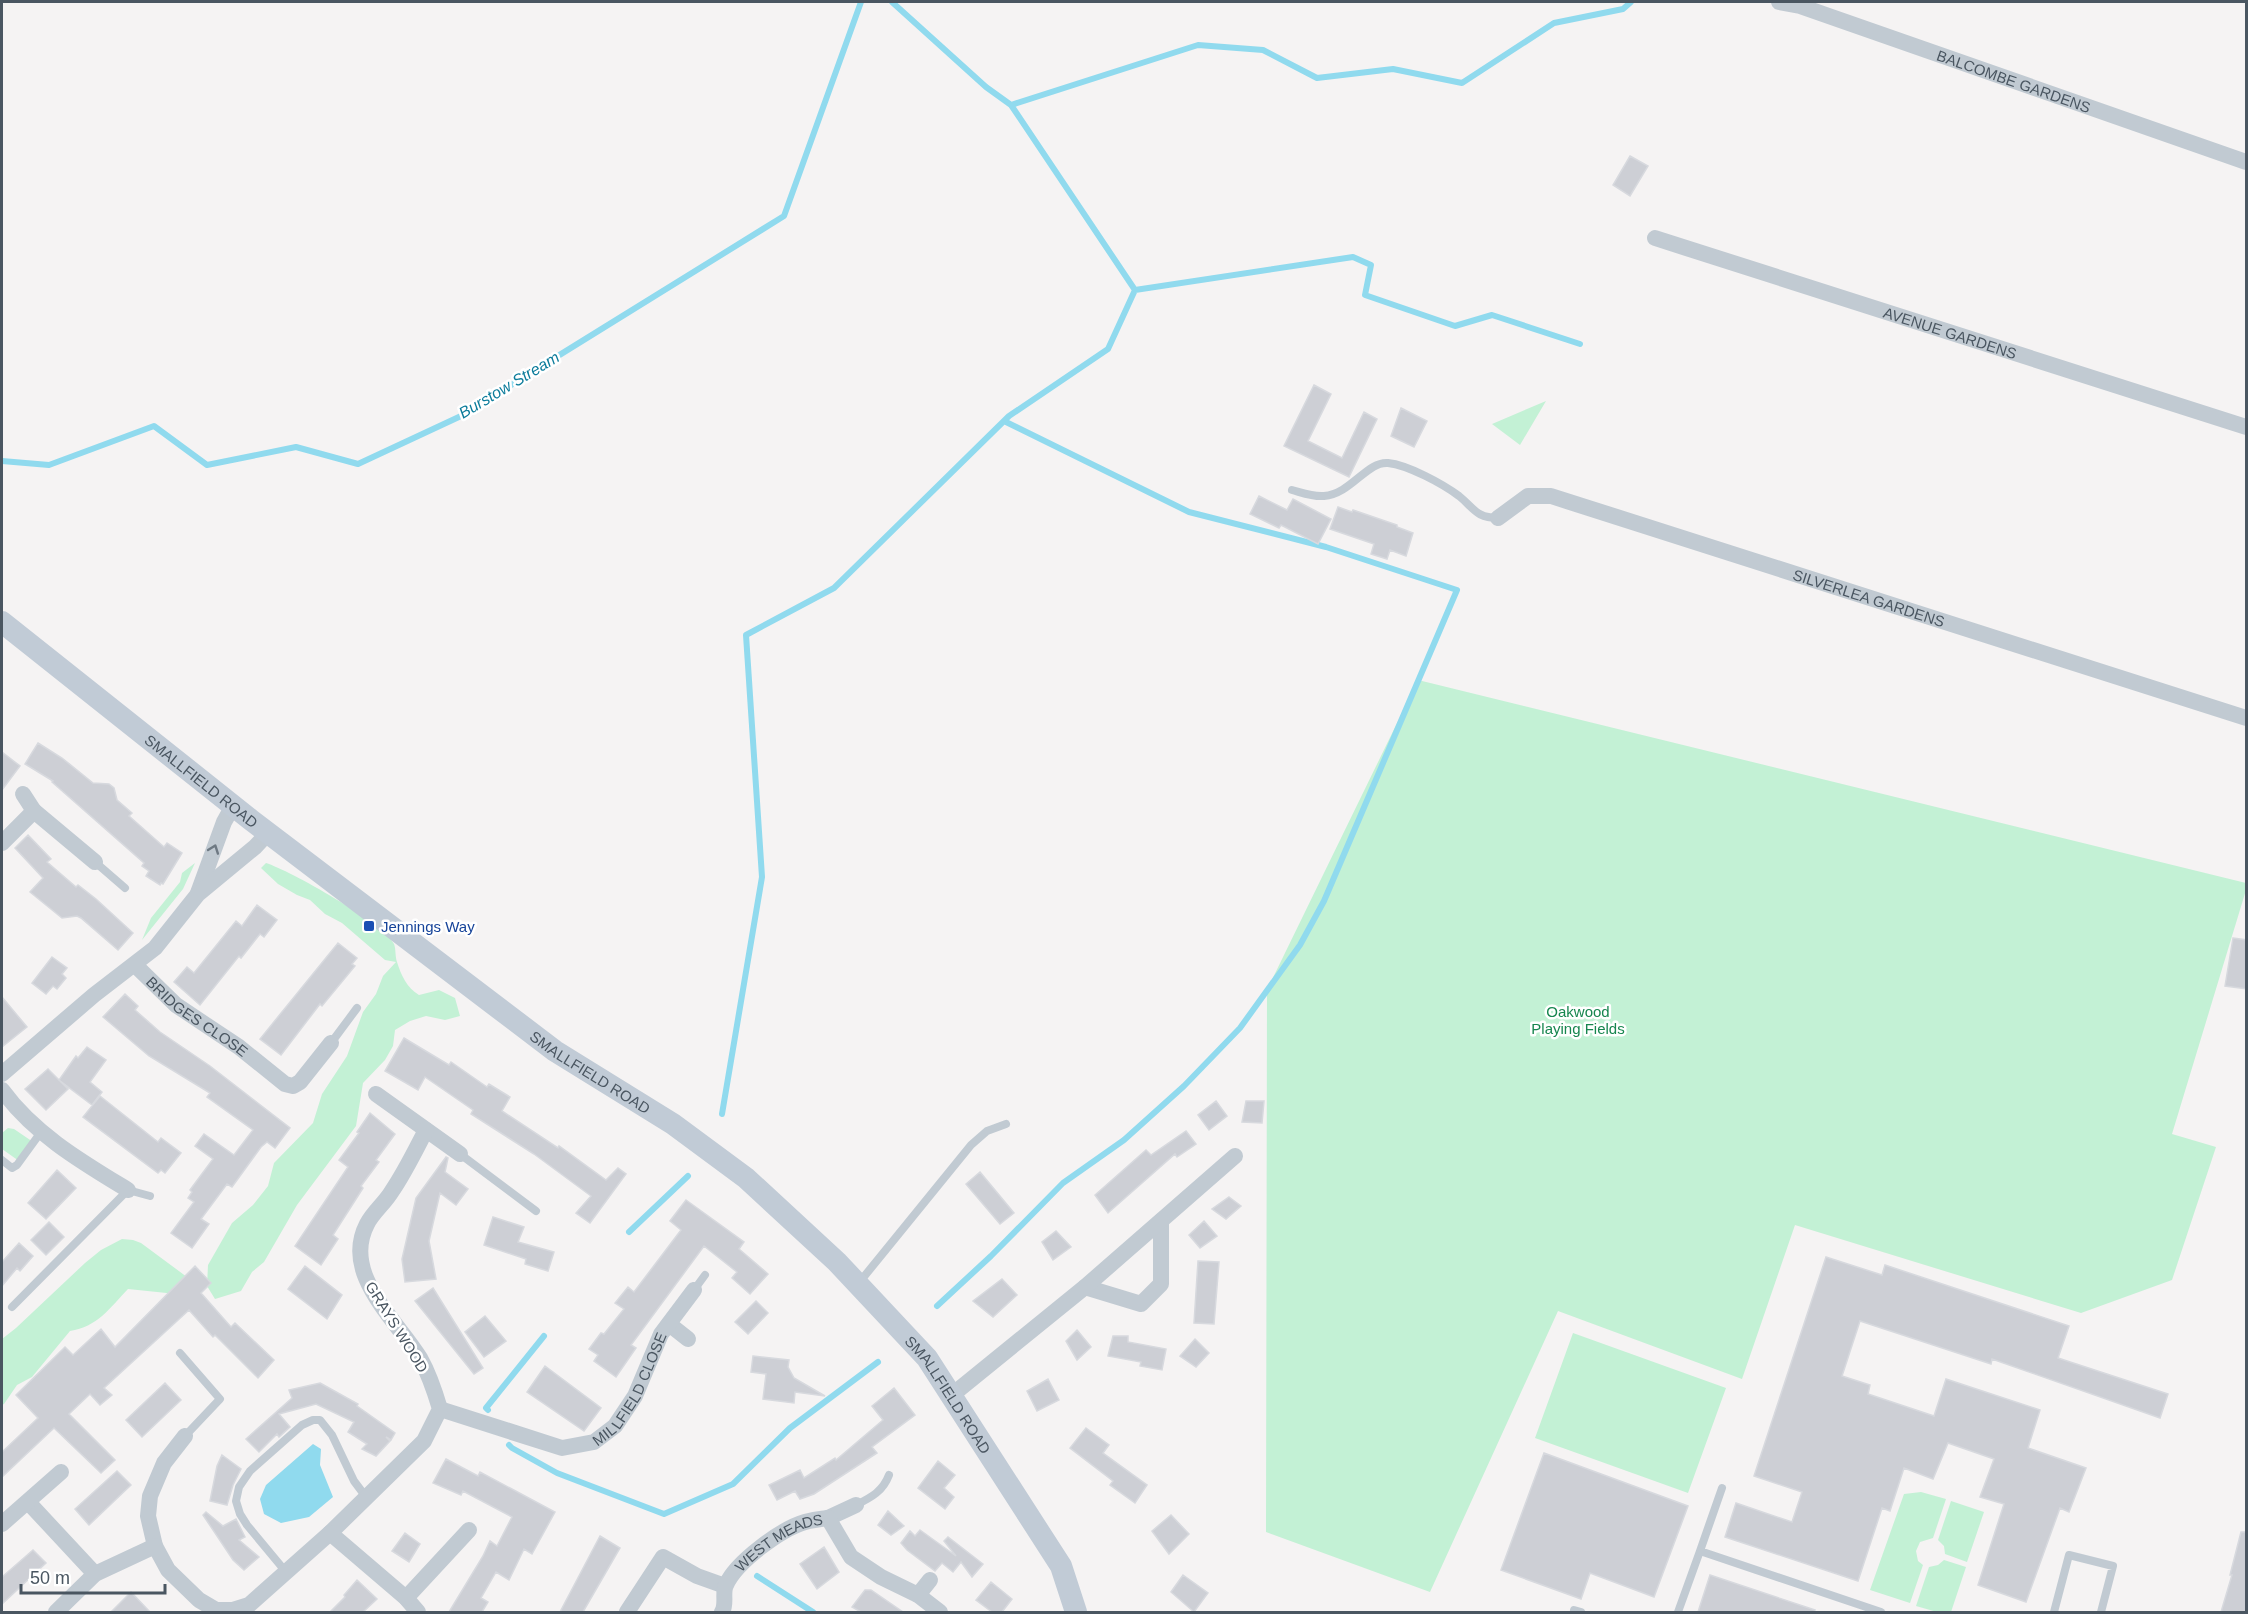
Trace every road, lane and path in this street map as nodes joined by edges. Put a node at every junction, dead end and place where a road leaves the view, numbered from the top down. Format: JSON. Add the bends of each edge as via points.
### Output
{"nodes":[{"id":1,"x":1779,"y":2,"type":"edge"},
{"id":2,"x":2247,"y":162,"type":"edge"},
{"id":3,"x":1655,"y":238,"type":"dead end"},
{"id":4,"x":2247,"y":427,"type":"edge"},
{"id":5,"x":1292,"y":490,"type":"dead end"},
{"id":6,"x":1497,"y":518,"type":"joint"},
{"id":7,"x":2,"y":622,"type":"edge"},
{"id":8,"x":2247,"y":718,"type":"edge"},
{"id":9,"x":23,"y":794,"type":"dead end"},
{"id":10,"x":233,"y":806,"type":"junction"},
{"id":11,"x":34,"y":811,"type":"junction"},
{"id":12,"x":268,"y":833,"type":"junction"},
{"id":13,"x":2,"y":843,"type":"edge"},
{"id":14,"x":95,"y":862,"type":"joint"},
{"id":15,"x":125,"y":888,"type":"dead end"},
{"id":16,"x":198,"y":894,"type":"junction"},
{"id":17,"x":135,"y":965,"type":"junction"},
{"id":18,"x":357,"y":1008,"type":"dead end"},
{"id":19,"x":331,"y":1043,"type":"joint"},
{"id":20,"x":2,"y":1074,"type":"edge"},
{"id":21,"x":2,"y":1090,"type":"edge"},
{"id":22,"x":376,"y":1094,"type":"dead end"},
{"id":23,"x":1006,"y":1124,"type":"dead end"},
{"id":24,"x":426,"y":1130,"type":"junction"},
{"id":25,"x":41,"y":1132,"type":"junction"},
{"id":26,"x":460,"y":1154,"type":"joint"},
{"id":27,"x":1235,"y":1156,"type":"dead end"},
{"id":28,"x":2,"y":1160,"type":"edge"},
{"id":29,"x":128,"y":1190,"type":"junction"},
{"id":30,"x":150,"y":1196,"type":"dead end"},
{"id":31,"x":536,"y":1211,"type":"dead end"},
{"id":32,"x":1161,"y":1221,"type":"junction"},
{"id":33,"x":705,"y":1275,"type":"dead end"},
{"id":34,"x":858,"y":1284,"type":"junction"},
{"id":35,"x":1085,"y":1287,"type":"junction"},
{"id":36,"x":694,"y":1290,"type":"joint"},
{"id":37,"x":12,"y":1307,"type":"dead end"},
{"id":38,"x":669,"y":1324,"type":"junction"},
{"id":39,"x":688,"y":1339,"type":"dead end"},
{"id":40,"x":180,"y":1353,"type":"dead end"},
{"id":41,"x":952,"y":1395,"type":"junction"},
{"id":42,"x":440,"y":1409,"type":"junction"},
{"id":43,"x":185,"y":1436,"type":"joint"},
{"id":44,"x":61,"y":1472,"type":"dead end"},
{"id":45,"x":890,"y":1475,"type":"dead end"},
{"id":46,"x":1722,"y":1488,"type":"dead end"},
{"id":47,"x":366,"y":1497,"type":"junction"},
{"id":48,"x":28,"y":1502,"type":"junction"},
{"id":49,"x":856,"y":1505,"type":"joint"},
{"id":50,"x":828,"y":1518,"type":"junction"},
{"id":51,"x":2,"y":1524,"type":"edge"},
{"id":52,"x":469,"y":1530,"type":"dead end"},
{"id":53,"x":330,"y":1533,"type":"junction"},
{"id":54,"x":155,"y":1546,"type":"junction"},
{"id":55,"x":1700,"y":1551,"type":"junction"},
{"id":56,"x":286,"y":1572,"type":"junction"},
{"id":57,"x":95,"y":1574,"type":"junction"},
{"id":58,"x":930,"y":1580,"type":"dead end"},
{"id":59,"x":725,"y":1587,"type":"junction"},
{"id":60,"x":918,"y":1595,"type":"junction"},
{"id":61,"x":406,"y":1598,"type":"junction"},
{"id":62,"x":57,"y":1612,"type":"edge"},
{"id":63,"x":418,"y":1612,"type":"edge"},
{"id":64,"x":627,"y":1612,"type":"edge"},
{"id":65,"x":723,"y":1612,"type":"edge"},
{"id":66,"x":940,"y":1612,"type":"edge"},
{"id":67,"x":1076,"y":1612,"type":"edge"},
{"id":68,"x":1678,"y":1612,"type":"edge"},
{"id":69,"x":1881,"y":1612,"type":"edge"},
{"id":70,"x":2054,"y":1612,"type":"edge"},
{"id":71,"x":2101,"y":1612,"type":"edge"}],
"edges":[{"from":1,"to":2,"type":"street","name":"BALCOMBE GARDENS","via":[[1800,6]]},
{"from":3,"to":4,"type":"street","name":"AVENUE GARDENS"},
{"from":5,"to":6,"type":"lane","via":[[1312,496],[1341,492],[1367,470],[1386,462],[1427,478],[1486,518]]},
{"from":6,"to":8,"type":"street","name":"SILVERLEA GARDENS","via":[[1528,496],[1551,496]]},
{"from":7,"to":10,"type":"street","name":"SMALLFIELD ROAD"},
{"from":9,"to":11,"type":"street"},
{"from":10,"to":12,"type":"street","name":"SMALLFIELD ROAD"},
{"from":16,"to":10,"type":"street","name":"BRIDGES CLOSE","one_way":true},
{"from":11,"to":13,"type":"street"},
{"from":11,"to":14,"type":"street"},
{"from":12,"to":16,"type":"street","name":"BRIDGES CLOSE"},
{"from":12,"to":34,"type":"street","name":"SMALLFIELD ROAD","via":[[555,1051],[673,1124],[746,1178]]},
{"from":14,"to":15,"type":"lane"},
{"from":16,"to":17,"type":"street","name":"BRIDGES CLOSE","via":[[155,948]]},
{"from":17,"to":19,"type":"street","name":"BRIDGES CLOSE","via":[[176,1005],[285,1084],[300,1083]]},
{"from":17,"to":20,"type":"street"},
{"from":18,"to":19,"type":"lane"},
{"from":21,"to":25,"type":"street"},
{"from":22,"to":24,"type":"street"},
{"from":23,"to":34,"type":"lane","via":[[987,1131],[971,1145]]},
{"from":24,"to":26,"type":"street"},
{"from":24,"to":42,"type":"street","name":"GRAYS WOOD","via":[[392,1193],[367,1223],[361,1258],[368,1285],[420,1359]]},
{"from":25,"to":28,"type":"lane","via":[[17,1165],[12,1168]]},
{"from":25,"to":29,"type":"street"},
{"from":26,"to":31,"type":"lane"},
{"from":27,"to":32,"type":"street"},
{"from":29,"to":30,"type":"lane"},
{"from":29,"to":37,"type":"lane"},
{"from":32,"to":35,"type":"street"},
{"from":32,"to":35,"type":"street","via":[[1161,1284],[1141,1304]]},
{"from":33,"to":36,"type":"lane"},
{"from":34,"to":41,"type":"street","name":"SMALLFIELD ROAD","via":[[927,1358]]},
{"from":35,"to":41,"type":"street"},
{"from":36,"to":38,"type":"street","name":"MILLFIELD CLOSE"},
{"from":38,"to":39,"type":"street"},
{"from":38,"to":42,"type":"street","name":"MILLFIELD CLOSE","via":[[635,1396],[615,1426],[594,1442],[562,1448]]},
{"from":40,"to":43,"type":"lane","via":[[220,1399]]},
{"from":41,"to":67,"type":"street","name":"SMALLFIELD ROAD","via":[[1061,1566]]},
{"from":42,"to":47,"type":"street","via":[[424,1441]]},
{"from":43,"to":54,"type":"street","via":[[164,1463],[150,1496],[148,1516]]},
{"from":44,"to":48,"type":"street"},
{"from":45,"to":49,"type":"lane","via":[[879,1492]]},
{"from":46,"to":55,"type":"lane"},
{"from":47,"to":53,"type":"street"},
{"from":47,"to":56,"type":"lane","via":[[320,1420],[302,1425],[250,1471],[236,1501],[240,1514]]},
{"from":48,"to":51,"type":"street"},
{"from":48,"to":57,"type":"street"},
{"from":49,"to":50,"type":"street"},
{"from":50,"to":59,"type":"street","name":"WEST MEADS","via":[[786,1530],[763,1545]]},
{"from":50,"to":60,"type":"street","name":"WEST MEADS","via":[[851,1557],[880,1577]]},
{"from":52,"to":61,"type":"street"},
{"from":53,"to":56,"type":"street"},
{"from":53,"to":61,"type":"street"},
{"from":54,"to":56,"type":"street","via":[[168,1570],[199,1600],[216,1610],[249,1605]]},
{"from":54,"to":57,"type":"street"},
{"from":55,"to":68,"type":"lane"},
{"from":55,"to":69,"type":"lane"},
{"from":57,"to":62,"type":"street"},
{"from":58,"to":60,"type":"street"},
{"from":59,"to":64,"type":"street","via":[[663,1557]]},
{"from":59,"to":65,"type":"street","name":"WEST MEADS"},
{"from":60,"to":66,"type":"street","name":"WEST MEADS"},
{"from":61,"to":63,"type":"street"},
{"from":70,"to":71,"type":"lane","via":[[2069,1555],[2113,1566]]}]}
